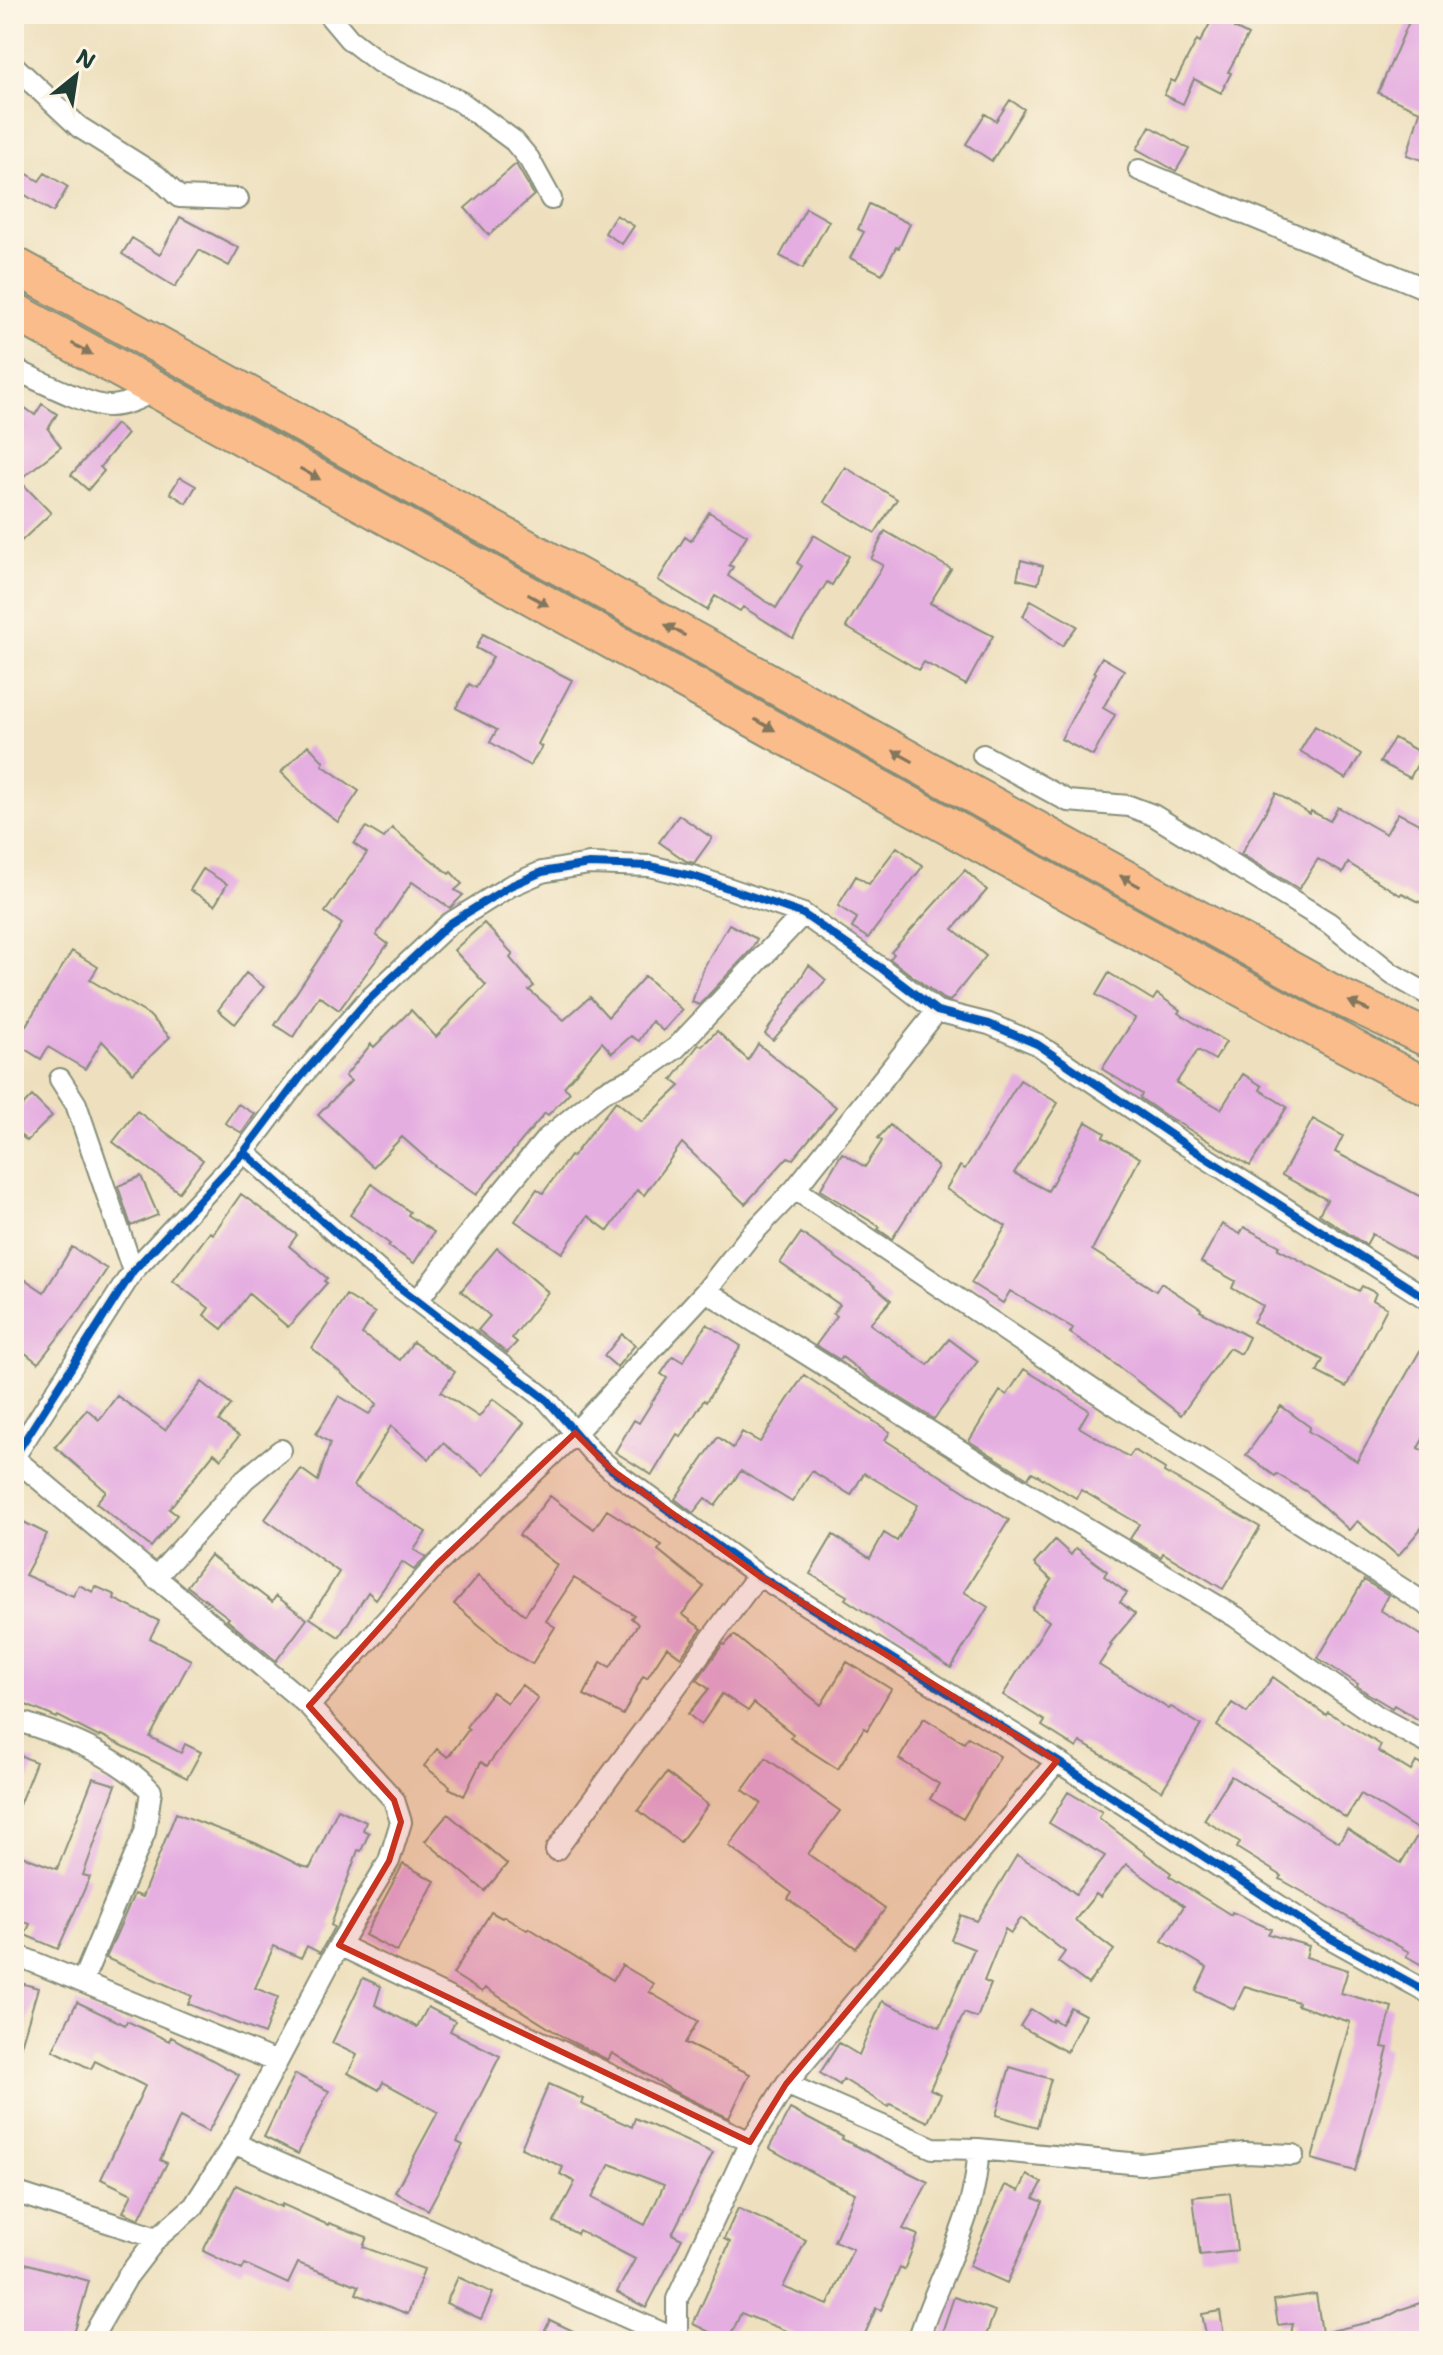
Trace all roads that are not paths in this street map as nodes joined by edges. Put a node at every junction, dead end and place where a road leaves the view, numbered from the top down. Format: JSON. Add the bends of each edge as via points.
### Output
{"nodes":[{"id":1,"x":328,"y":14,"type":"edge"},
{"id":2,"x":14,"y":66,"type":"edge"},
{"id":3,"x":1139,"y":170,"type":"dead end"},
{"id":4,"x":238,"y":199,"type":"dead end"},
{"id":5,"x":551,"y":199,"type":"dead end"},
{"id":6,"x":14,"y":265,"type":"edge"},
{"id":7,"x":1429,"y":290,"type":"edge"},
{"id":8,"x":14,"y":311,"type":"edge"},
{"id":9,"x":14,"y":369,"type":"edge"},
{"id":10,"x":156,"y":390,"type":"junction"},
{"id":11,"x":983,"y":755,"type":"dead end"},
{"id":12,"x":803,"y":914,"type":"junction"},
{"id":13,"x":1429,"y":995,"type":"edge"},
{"id":14,"x":937,"y":1011,"type":"junction"},
{"id":15,"x":1429,"y":1039,"type":"edge"},
{"id":16,"x":60,"y":1079,"type":"dead end"},
{"id":17,"x":1429,"y":1088,"type":"edge"},
{"id":18,"x":244,"y":1152,"type":"junction"},
{"id":19,"x":795,"y":1189,"type":"junction"},
{"id":20,"x":133,"y":1271,"type":"junction"},
{"id":21,"x":706,"y":1291,"type":"junction"},
{"id":22,"x":418,"y":1300,"type":"junction"},
{"id":23,"x":1429,"y":1300,"type":"edge"},
{"id":24,"x":575,"y":1433,"type":"junction"},
{"id":25,"x":281,"y":1450,"type":"dead end"},
{"id":26,"x":14,"y":1458,"type":"edge"},
{"id":27,"x":758,"y":1575,"type":"junction"},
{"id":28,"x":155,"y":1578,"type":"junction"},
{"id":29,"x":1429,"y":1606,"type":"edge"},
{"id":30,"x":309,"y":1706,"type":"junction"},
{"id":31,"x":14,"y":1720,"type":"edge"},
{"id":32,"x":1429,"y":1744,"type":"edge"},
{"id":33,"x":1057,"y":1761,"type":"junction"},
{"id":34,"x":556,"y":1850,"type":"dead end"},
{"id":35,"x":339,"y":1945,"type":"junction"},
{"id":36,"x":14,"y":1954,"type":"edge"},
{"id":37,"x":82,"y":1982,"type":"junction"},
{"id":38,"x":1429,"y":1993,"type":"edge"},
{"id":39,"x":277,"y":2062,"type":"junction"},
{"id":40,"x":786,"y":2084,"type":"junction"},
{"id":41,"x":750,"y":2142,"type":"junction"},
{"id":42,"x":234,"y":2143,"type":"junction"},
{"id":43,"x":978,"y":2149,"type":"junction"},
{"id":44,"x":1293,"y":2155,"type":"dead end"},
{"id":45,"x":14,"y":2192,"type":"edge"},
{"id":46,"x":157,"y":2238,"type":"junction"},
{"id":47,"x":90,"y":2341,"type":"edge"},
{"id":48,"x":678,"y":2341,"type":"edge"},
{"id":49,"x":918,"y":2341,"type":"edge"}],
"edges":[{"from":1,"to":5,"type":"street","via":[[379,62],[461,102],[514,141]]},
{"from":2,"to":4,"type":"street","via":[[79,127],[157,176],[179,197]]},
{"from":3,"to":7,"type":"street"},
{"from":15,"to":6,"type":"highway","one_way":true,"via":[[1322,988]]},
{"from":8,"to":10,"type":"highway","one_way":true},
{"from":9,"to":10,"type":"street","via":[[107,407]]},
{"from":10,"to":17,"type":"highway","one_way":true},
{"from":11,"to":13,"type":"street","via":[[1068,801],[1129,806],[1153,815],[1329,923],[1392,974]]},
{"from":12,"to":14,"type":"street"},
{"from":12,"to":18,"type":"street","via":[[650,866],[589,864],[542,872],[449,924],[364,1004]]},
{"from":12,"to":22,"type":"street","via":[[676,1048],[634,1078],[603,1092],[546,1139]]},
{"from":14,"to":19,"type":"street"},
{"from":14,"to":23,"type":"street","via":[[1037,1044]]},
{"from":16,"to":20,"type":"street","via":[[76,1104]]},
{"from":18,"to":20,"type":"street"},
{"from":18,"to":22,"type":"street"},
{"from":19,"to":21,"type":"street"},
{"from":19,"to":29,"type":"street"},
{"from":20,"to":26,"type":"street"},
{"from":21,"to":24,"type":"street"},
{"from":21,"to":32,"type":"street","via":[[1236,1617],[1377,1716]]},
{"from":22,"to":24,"type":"street","via":[[547,1400]]},
{"from":24,"to":27,"type":"street","via":[[612,1470]]},
{"from":24,"to":30,"type":"street","via":[[437,1564]]},
{"from":25,"to":28,"type":"street","via":[[245,1479]]},
{"from":26,"to":28,"type":"street"},
{"from":27,"to":33,"type":"street"},
{"from":27,"to":34,"type":"street"},
{"from":28,"to":30,"type":"street"},
{"from":30,"to":35,"type":"street","via":[[394,1800],[401,1822],[389,1861]]},
{"from":31,"to":37,"type":"street","via":[[104,1756],[138,1776],[151,1791],[145,1832]]},
{"from":33,"to":38,"type":"street","via":[[1321,1933]]},
{"from":33,"to":40,"type":"street"},
{"from":35,"to":39,"type":"street"},
{"from":35,"to":41,"type":"street"},
{"from":36,"to":37,"type":"street"},
{"from":37,"to":39,"type":"street"},
{"from":39,"to":42,"type":"street"},
{"from":40,"to":41,"type":"street"},
{"from":40,"to":43,"type":"street","via":[[933,2148]]},
{"from":41,"to":48,"type":"street","via":[[677,2299]]},
{"from":42,"to":46,"type":"street","via":[[194,2206]]},
{"from":42,"to":48,"type":"street"},
{"from":43,"to":44,"type":"street","via":[[1141,2164],[1245,2153]]},
{"from":43,"to":49,"type":"street","via":[[978,2173],[964,2227]]},
{"from":45,"to":46,"type":"street"},
{"from":46,"to":47,"type":"street"}]}
